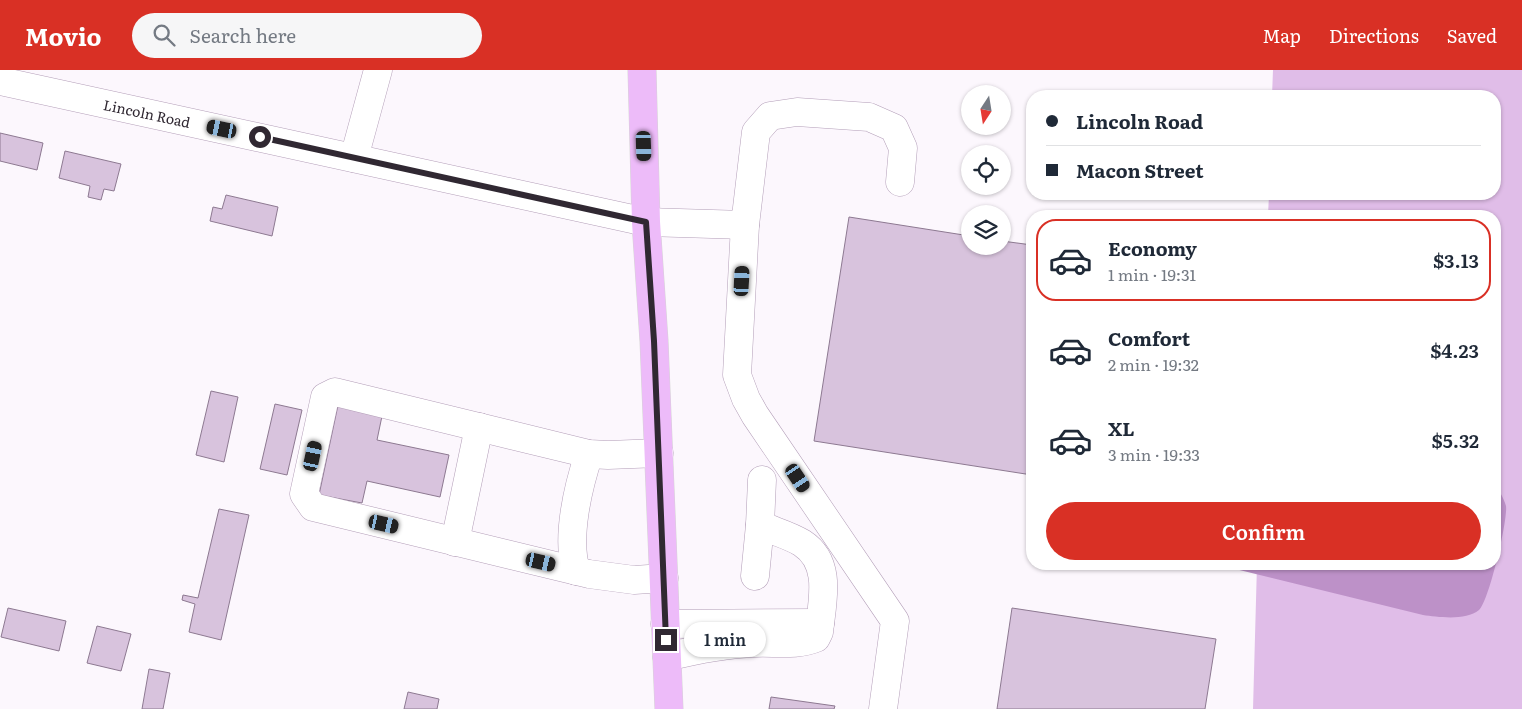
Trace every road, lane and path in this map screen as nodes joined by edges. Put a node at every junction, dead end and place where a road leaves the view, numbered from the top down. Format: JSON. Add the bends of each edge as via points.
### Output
{"nodes":[{"id":1,"x":378,"y":70,"type":"edge"},
{"id":2,"x":642,"y":70,"type":"edge"},
{"id":3,"x":37,"y":79,"type":"edge"},
{"id":4,"x":0,"y":81,"type":"edge"},
{"id":5,"x":354,"y":158,"type":"junction"},
{"id":6,"x":900,"y":182,"type":"dead end"},
{"id":7,"x":646,"y":222,"type":"junction"},
{"id":8,"x":745,"y":225,"type":"junction"},
{"id":9,"x":478,"y":427,"type":"junction"},
{"id":10,"x":659,"y":453,"type":"junction"},
{"id":11,"x":589,"y":454,"type":"junction"},
{"id":12,"x":762,"y":480,"type":"dead end"},
{"id":13,"x":760,"y":525,"type":"junction"},
{"id":14,"x":455,"y":542,"type":"junction"},
{"id":15,"x":576,"y":571,"type":"junction"},
{"id":16,"x":755,"y":576,"type":"dead end"},
{"id":17,"x":664,"y":578,"type":"junction"},
{"id":18,"x":820,"y":622,"type":"junction"},
{"id":19,"x":666,"y":624,"type":"junction"},
{"id":20,"x":667,"y":657,"type":"junction"},
{"id":21,"x":669,"y":709,"type":"edge"},
{"id":22,"x":882,"y":709,"type":"edge"}],
"edges":[{"from":1,"to":5,"type":"street"},
{"from":2,"to":7,"type":"main road"},
{"from":3,"to":4,"type":"street","name":"Lincoln Road"},
{"from":3,"to":5,"type":"street","name":"Lincoln Road"},
{"from":5,"to":7,"type":"street","name":"Lincoln Road"},
{"from":6,"to":8,"type":"street","via":[[904,148],[894,128],[869,117],[797,112],[770,116],[756,132]]},
{"from":7,"to":8,"type":"street","name":"Lincoln Road"},
{"from":7,"to":10,"type":"main road"},
{"from":8,"to":22,"type":"street","via":[[737,375],[755,415],[895,621]]},
{"from":9,"to":11,"type":"street"},
{"from":9,"to":14,"type":"street"},
{"from":9,"to":14,"type":"street","via":[[334,392],[325,398],[304,494],[313,507]]},
{"from":10,"to":11,"type":"street"},
{"from":10,"to":17,"type":"main road"},
{"from":11,"to":15,"type":"street","via":[[581,479],[572,537]]},
{"from":12,"to":13,"type":"street"},
{"from":13,"to":16,"type":"street"},
{"from":13,"to":18,"type":"street","via":[[802,544],[814,555],[823,576]]},
{"from":14,"to":15,"type":"street"},
{"from":15,"to":17,"type":"street","via":[[634,580]]},
{"from":17,"to":19,"type":"main road"},
{"from":18,"to":19,"type":"street"},
{"from":18,"to":20,"type":"street","via":[[816,638],[801,643],[753,643]]},
{"from":19,"to":20,"type":"main road"},
{"from":20,"to":21,"type":"main road"}]}
